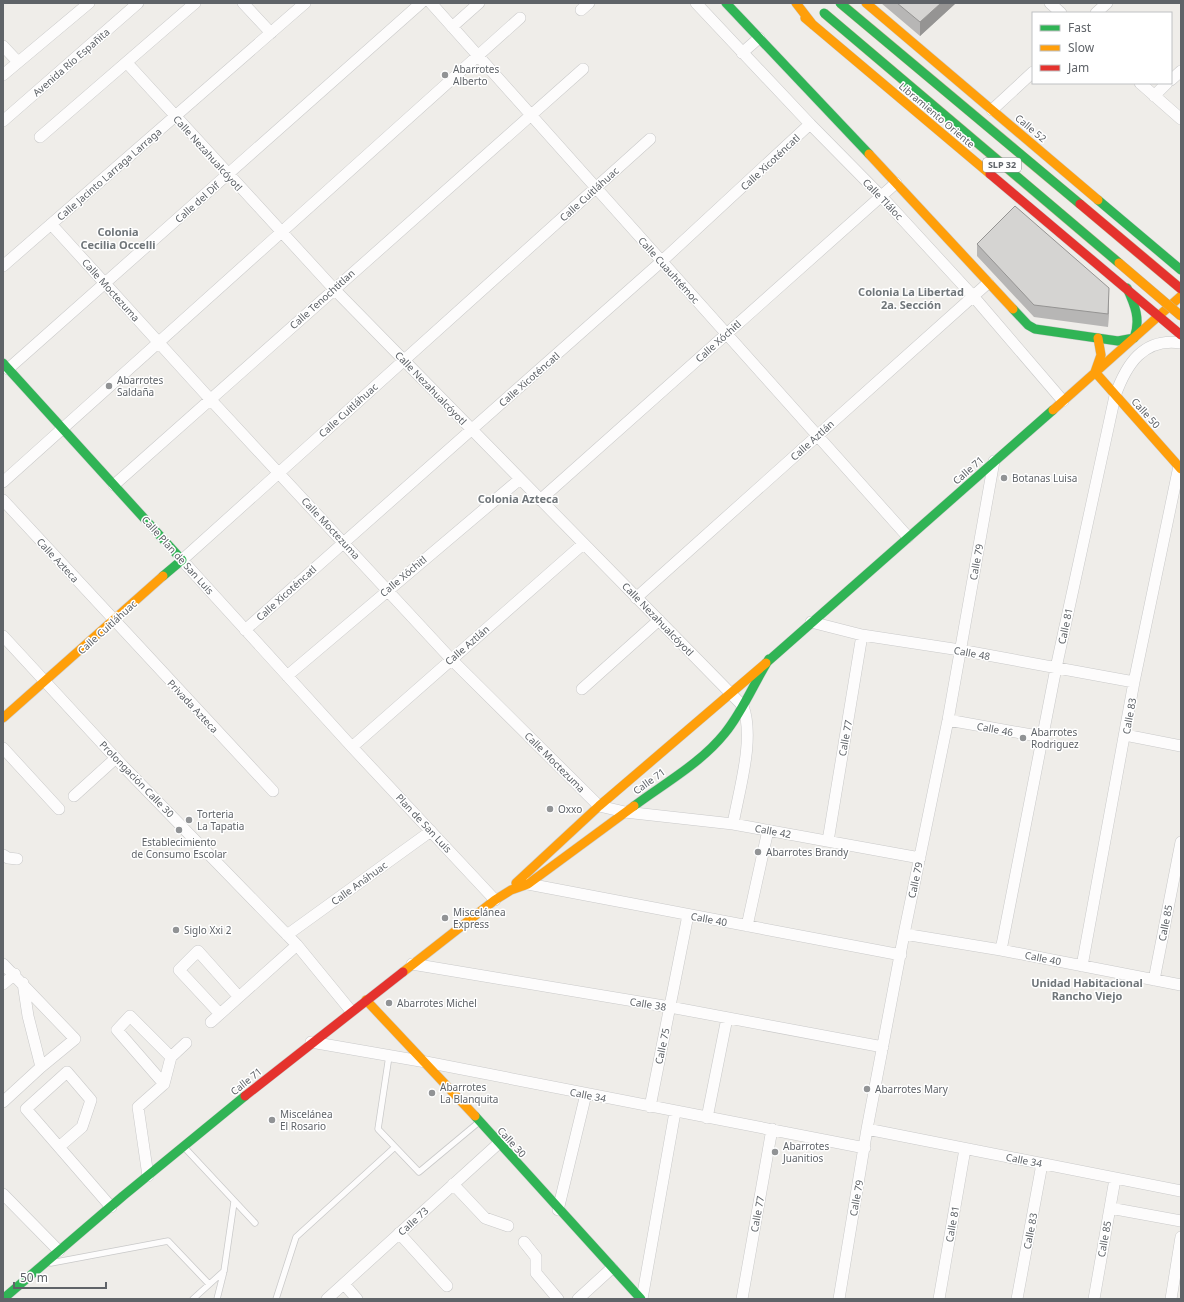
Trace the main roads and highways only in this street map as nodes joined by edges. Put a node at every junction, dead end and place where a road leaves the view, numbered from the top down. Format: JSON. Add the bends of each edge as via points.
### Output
{"nodes":[{"id":1,"x":726,"y":3,"type":"edge"},
{"id":2,"x":790,"y":3,"type":"edge"},
{"id":3,"x":796,"y":3,"type":"edge"},
{"id":4,"x":840,"y":3,"type":"edge"},
{"id":5,"x":866,"y":3,"type":"edge"},
{"id":6,"x":821,"y":11,"type":"dead end"},
{"id":7,"x":813,"y":25,"type":"junction"},
{"id":8,"x":1158,"y":251,"type":"junction"},
{"id":9,"x":1181,"y":270,"type":"edge"},
{"id":10,"x":1127,"y":288,"type":"junction"},
{"id":11,"x":1181,"y":289,"type":"edge"},
{"id":12,"x":1181,"y":296,"type":"edge"},
{"id":13,"x":1159,"y":316,"type":"junction"},
{"id":14,"x":1181,"y":316,"type":"edge"},
{"id":15,"x":1181,"y":335,"type":"edge"},
{"id":16,"x":1098,"y":338,"type":"junction"},
{"id":17,"x":1134,"y":338,"type":"junction"},
{"id":18,"x":6,"y":366,"type":"edge"},
{"id":19,"x":1095,"y":372,"type":"junction"},
{"id":20,"x":1180,"y":468,"type":"edge"},
{"id":21,"x":182,"y":560,"type":"joint"},
{"id":22,"x":769,"y":659,"type":"junction"},
{"id":23,"x":3,"y":718,"type":"edge"},
{"id":24,"x":524,"y":881,"type":"junction"},
{"id":25,"x":366,"y":1000,"type":"junction"},
{"id":26,"x":3,"y":1299,"type":"edge"},
{"id":27,"x":641,"y":1299,"type":"edge"}],
"edges":[{"from":1,"to":16,"type":"main road","name":"Calle Tláloc","via":[[1028,326]]},
{"from":2,"to":7,"type":"main road","name":"Libramiento Oriente"},
{"from":3,"to":7,"type":"main road"},
{"from":4,"to":11,"type":"main road","number":"SLP 32","bridge":true},
{"from":5,"to":8,"type":"main road","name":"Calle 52"},
{"from":6,"to":14,"type":"main road","name":"Libramiento Oriente","number":"SLP 32","bridge":true},
{"from":7,"to":10,"type":"main road","name":"Libramiento Oriente"},
{"from":8,"to":9,"type":"main road","name":"Calle 52"},
{"from":8,"to":10,"type":"main road","via":[[1165,263],[1166,271],[1160,284],[1154,289],[1140,293]]},
{"from":10,"to":13,"type":"main road","name":"Libramiento Oriente"},
{"from":10,"to":17,"type":"main road","via":[[1136,312],[1137,328]]},
{"from":12,"to":13,"type":"main road","name":"Calle 71"},
{"from":13,"to":15,"type":"main road","name":"Libramiento Oriente"},
{"from":13,"to":17,"type":"main road","name":"Calle 71"},
{"from":16,"to":17,"type":"main road","name":"Calle Tláloc","via":[[1118,341]]},
{"from":16,"to":19,"type":"main road","via":[[1101,355]]},
{"from":17,"to":19,"type":"main road","name":"Calle 71"},
{"from":18,"to":21,"type":"main road","name":"Calle Plan de San Luis"},
{"from":19,"to":20,"type":"main road","name":"Calle 50"},
{"from":19,"to":22,"type":"main road","name":"Calle 71"},
{"from":21,"to":23,"type":"main road","name":"Calle Cuitláhuac"},
{"from":22,"to":24,"type":"main road","name":"Calle 71","via":[[598,806]]},
{"from":22,"to":24,"type":"main road","name":"Calle 71","via":[[754,682],[732,727],[720,741],[625,812]]},
{"from":24,"to":25,"type":"main road","name":"Calle 71","via":[[495,900]]},
{"from":25,"to":26,"type":"main road","name":"Calle 71","via":[[183,1146]]},
{"from":25,"to":27,"type":"main road","name":"Calle 30","via":[[426,1062]]}]}
